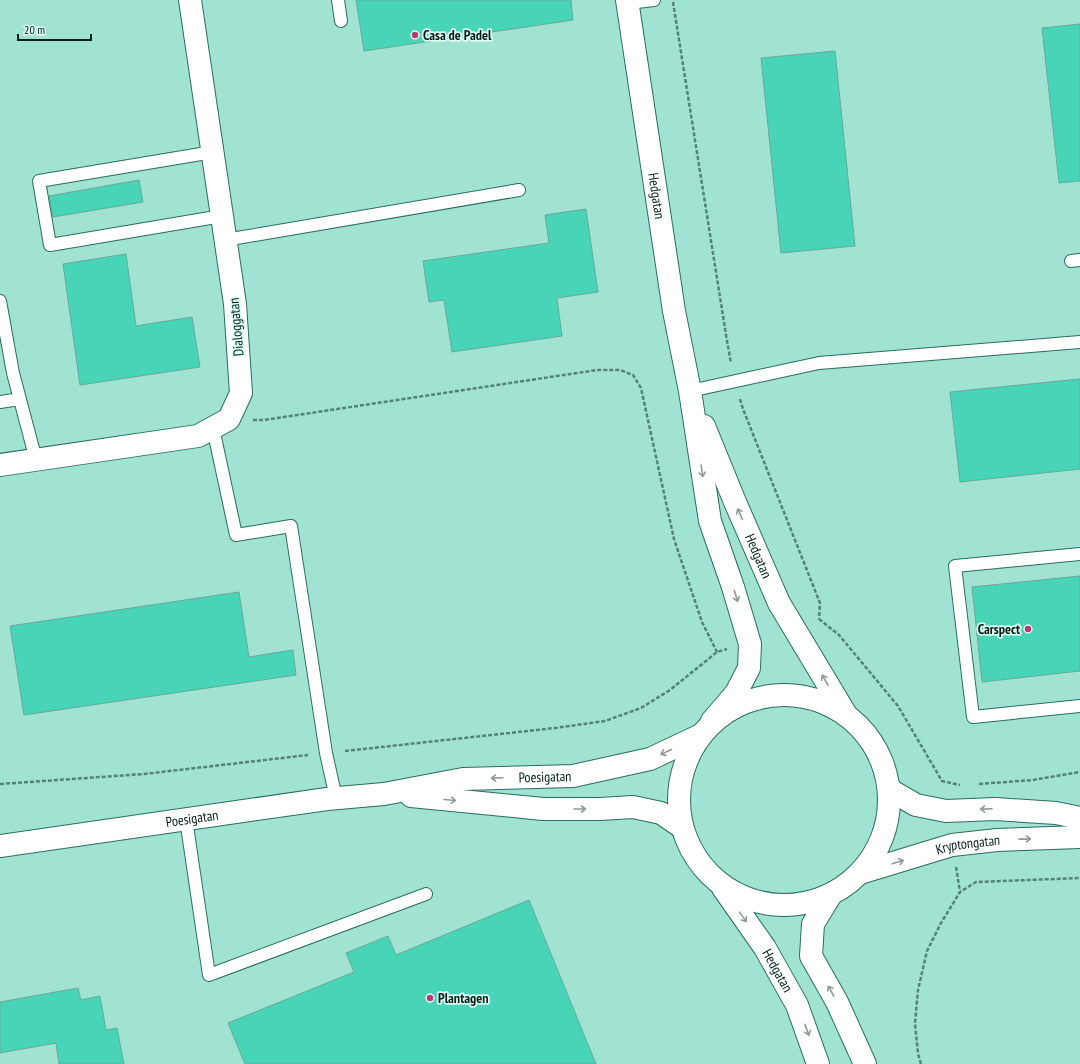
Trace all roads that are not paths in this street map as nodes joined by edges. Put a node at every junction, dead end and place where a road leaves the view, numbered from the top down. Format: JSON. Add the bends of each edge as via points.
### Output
{"nodes":[{"id":1,"x":190,"y":0,"type":"edge"},
{"id":2,"x":338,"y":0,"type":"edge"},
{"id":3,"x":654,"y":0,"type":"edge"},
{"id":4,"x":627,"y":2,"type":"edge"},
{"id":5,"x":340,"y":21,"type":"dead end"},
{"id":6,"x":213,"y":152,"type":"junction"},
{"id":7,"x":519,"y":190,"type":"dead end"},
{"id":8,"x":222,"y":216,"type":"junction"},
{"id":9,"x":225,"y":240,"type":"junction"},
{"id":10,"x":0,"y":301,"type":"edge"},
{"id":11,"x":1080,"y":342,"type":"edge"},
{"id":12,"x":690,"y":391,"type":"junction"},
{"id":13,"x":20,"y":399,"type":"junction"},
{"id":14,"x":0,"y":402,"type":"edge"},
{"id":15,"x":213,"y":428,"type":"junction"},
{"id":16,"x":36,"y":460,"type":"junction"},
{"id":17,"x":0,"y":465,"type":"edge"},
{"id":18,"x":1080,"y":554,"type":"edge"},
{"id":19,"x":1080,"y":706,"type":"edge"},
{"id":20,"x":845,"y":713,"type":"junction"},
{"id":21,"x":707,"y":728,"type":"junction"},
{"id":22,"x":890,"y":790,"type":"junction"},
{"id":23,"x":384,"y":794,"type":"junction"},
{"id":24,"x":336,"y":798,"type":"junction"},
{"id":25,"x":1080,"y":818,"type":"edge"},
{"id":26,"x":186,"y":820,"type":"junction"},
{"id":27,"x":680,"y":826,"type":"junction"},
{"id":28,"x":1080,"y":837,"type":"edge"},
{"id":29,"x":0,"y":846,"type":"edge"},
{"id":30,"x":860,"y":873,"type":"junction"},
{"id":31,"x":721,"y":886,"type":"junction"},
{"id":32,"x":426,"y":894,"type":"dead end"},
{"id":33,"x":830,"y":896,"type":"junction"},
{"id":34,"x":818,"y":1064,"type":"edge"},
{"id":35,"x":866,"y":1064,"type":"edge"}],
"edges":[{"from":1,"to":6,"type":"street","name":"Dialoggatan"},
{"from":2,"to":5,"type":"lane"},
{"from":3,"to":4,"type":"lane"},
{"from":4,"to":12,"type":"street","name":"Hedgatan","via":[[674,311]]},
{"from":6,"to":8,"type":"street","name":"Dialoggatan"},
{"from":6,"to":8,"type":"lane","via":[[40,181],[50,245]]},
{"from":7,"to":9,"type":"lane"},
{"from":8,"to":9,"type":"street","name":"Dialoggatan"},
{"from":9,"to":15,"type":"street","name":"Dialoggatan","via":[[234,304],[241,393],[228,420]]},
{"from":10,"to":13,"type":"lane"},
{"from":11,"to":12,"type":"lane","via":[[820,363]]},
{"from":20,"to":12,"type":"street","name":"Hedgatan","one_way":true,"via":[[779,603]]},
{"from":12,"to":21,"type":"street","name":"Hedgatan","one_way":true,"via":[[710,521],[750,644],[749,668],[736,693]]},
{"from":13,"to":14,"type":"lane"},
{"from":13,"to":16,"type":"lane"},
{"from":15,"to":16,"type":"street","name":"Dialoggatan","via":[[198,436]]},
{"from":15,"to":24,"type":"lane","via":[[236,535],[291,526],[326,753]]},
{"from":16,"to":17,"type":"street","name":"Dialoggatan"},
{"from":18,"to":19,"type":"lane","via":[[955,566],[972,717]]},
{"from":20,"to":21,"type":"street","name":"Poesigatan","via":[[814,698],[781,693],[753,698]]},
{"from":20,"to":22,"type":"street","via":[[867,734],[883,763]]},
{"from":21,"to":23,"type":"street","name":"Poesigatan","one_way":true,"via":[[650,759],[574,776],[463,779]]},
{"from":21,"to":27,"type":"street","name":"Hedgatan","via":[[692,747],[680,784]]},
{"from":25,"to":22,"type":"street","one_way":true,"via":[[1056,813],[996,809],[946,811],[916,805]]},
{"from":22,"to":30,"type":"street","via":[[888,824],[876,852]]},
{"from":23,"to":24,"type":"street","name":"Poesigatan"},
{"from":23,"to":27,"type":"street","name":"Poesigatan","one_way":true,"via":[[543,809],[633,806],[661,813]]},
{"from":24,"to":26,"type":"street","name":"Poesigatan"},
{"from":26,"to":29,"type":"street","name":"Poesigatan"},
{"from":26,"to":32,"type":"lane","via":[[209,975]]},
{"from":27,"to":31,"type":"street","via":[[698,862]]},
{"from":30,"to":28,"type":"street","name":"Kryptongatan","one_way":true,"via":[[952,845],[996,840]]},
{"from":30,"to":33,"type":"street"},
{"from":31,"to":33,"type":"street","via":[[753,902],[789,906]]},
{"from":31,"to":34,"type":"street","name":"Hedgatan","one_way":true,"via":[[765,948],[797,1004]]},
{"from":35,"to":33,"type":"street","one_way":true,"via":[[837,1002],[811,956],[813,924]]}]}
